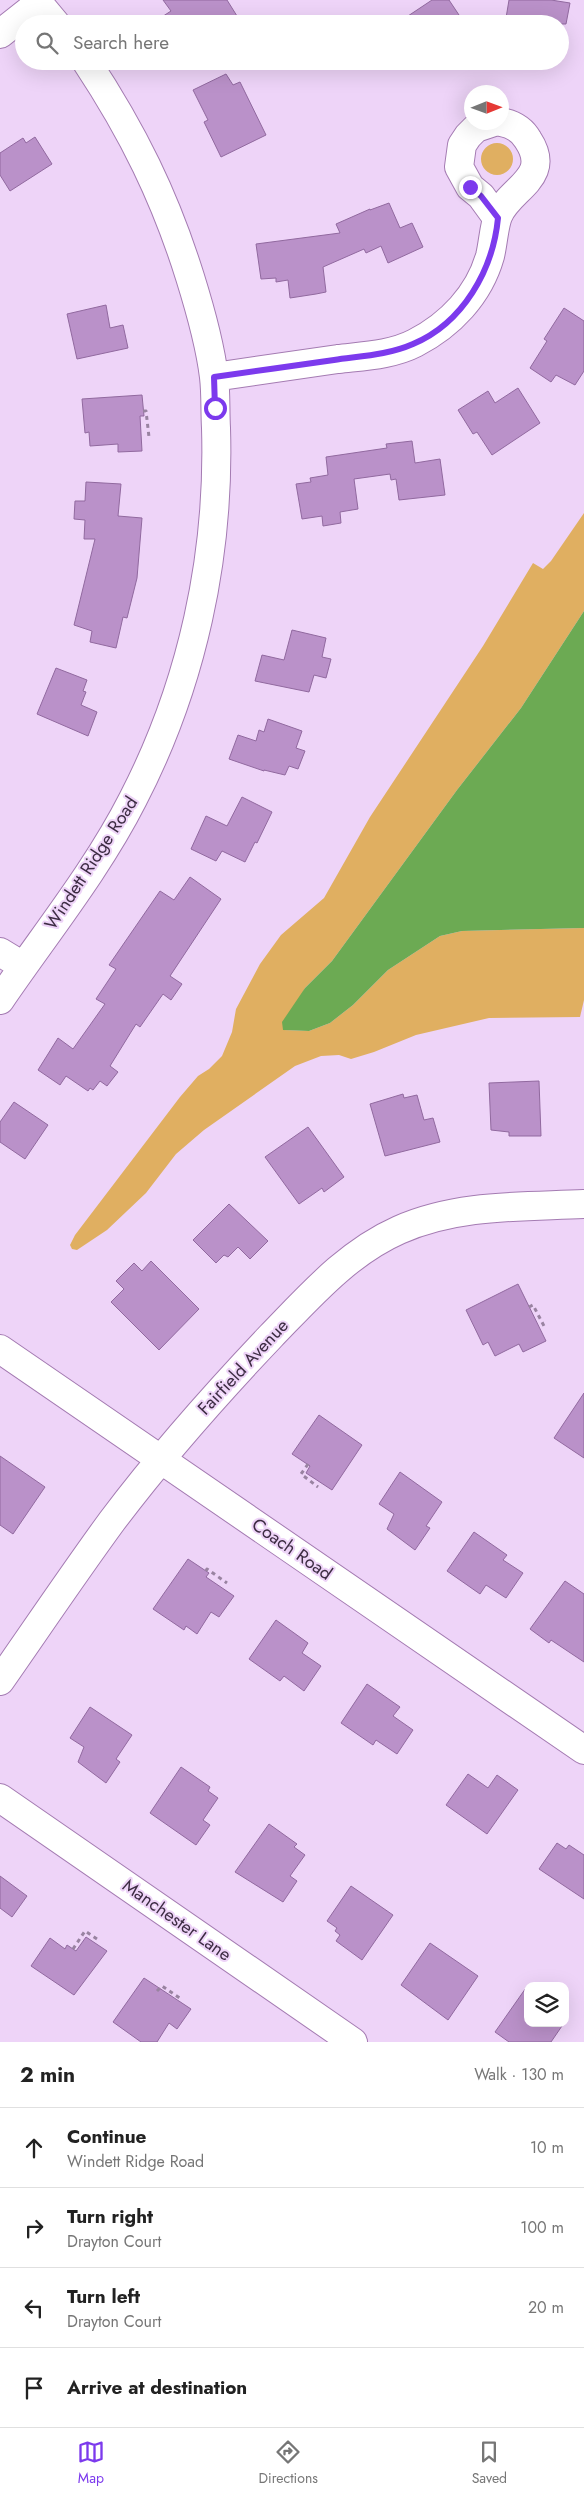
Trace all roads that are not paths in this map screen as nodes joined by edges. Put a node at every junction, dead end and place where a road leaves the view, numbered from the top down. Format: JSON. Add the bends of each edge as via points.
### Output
{"nodes":[{"id":1,"x":15,"y":25,"type":"edge"},
{"id":2,"x":0,"y":34,"type":"edge"},
{"id":3,"x":92,"y":70,"type":"edge"},
{"id":4,"x":509,"y":125,"type":"edge"},
{"id":5,"x":474,"y":130,"type":"edge"},
{"id":6,"x":498,"y":218,"type":"junction"},
{"id":7,"x":214,"y":377,"type":"junction"},
{"id":8,"x":0,"y":952,"type":"edge"},
{"id":9,"x":23,"y":966,"type":"junction"},
{"id":10,"x":0,"y":1000,"type":"edge"},
{"id":11,"x":584,"y":1204,"type":"edge"},
{"id":12,"x":0,"y":1349,"type":"edge"},
{"id":13,"x":161,"y":1459,"type":"junction"},
{"id":14,"x":0,"y":1682,"type":"edge"},
{"id":15,"x":584,"y":1750,"type":"edge"},
{"id":16,"x":0,"y":1798,"type":"edge"},
{"id":17,"x":353,"y":2042,"type":"edge"}],
"edges":[{"from":1,"to":2,"type":"street"},
{"from":3,"to":7,"type":"street","name":"Windett Ridge Road","via":[[119,110],[154,177],[200,308]]},
{"from":4,"to":6,"type":"street","via":[[526,136],[532,145],[535,161],[532,176],[505,202]]},
{"from":5,"to":6,"type":"street","via":[[462,145],[460,167],[470,187]]},
{"from":6,"to":7,"type":"street","via":[[489,259],[478,286],[461,309],[437,330],[414,344],[386,353]]},
{"from":7,"to":9,"type":"street","name":"Windett Ridge Road","via":[[217,460],[213,535],[203,600],[184,673],[161,740],[132,801],[98,859]]},
{"from":8,"to":9,"type":"street"},
{"from":9,"to":10,"type":"street","name":"Windett Ridge Road"},
{"from":11,"to":13,"type":"street","name":"Fairfield Avenue","via":[[443,1215],[399,1230],[359,1253],[323,1282],[213,1397]]},
{"from":12,"to":13,"type":"street","name":"Coach Road"},
{"from":13,"to":14,"type":"street","name":"Fairfield Avenue","via":[[112,1521]]},
{"from":13,"to":15,"type":"street","name":"Coach Road"},
{"from":16,"to":17,"type":"street","name":"Manchester Lane"}]}
